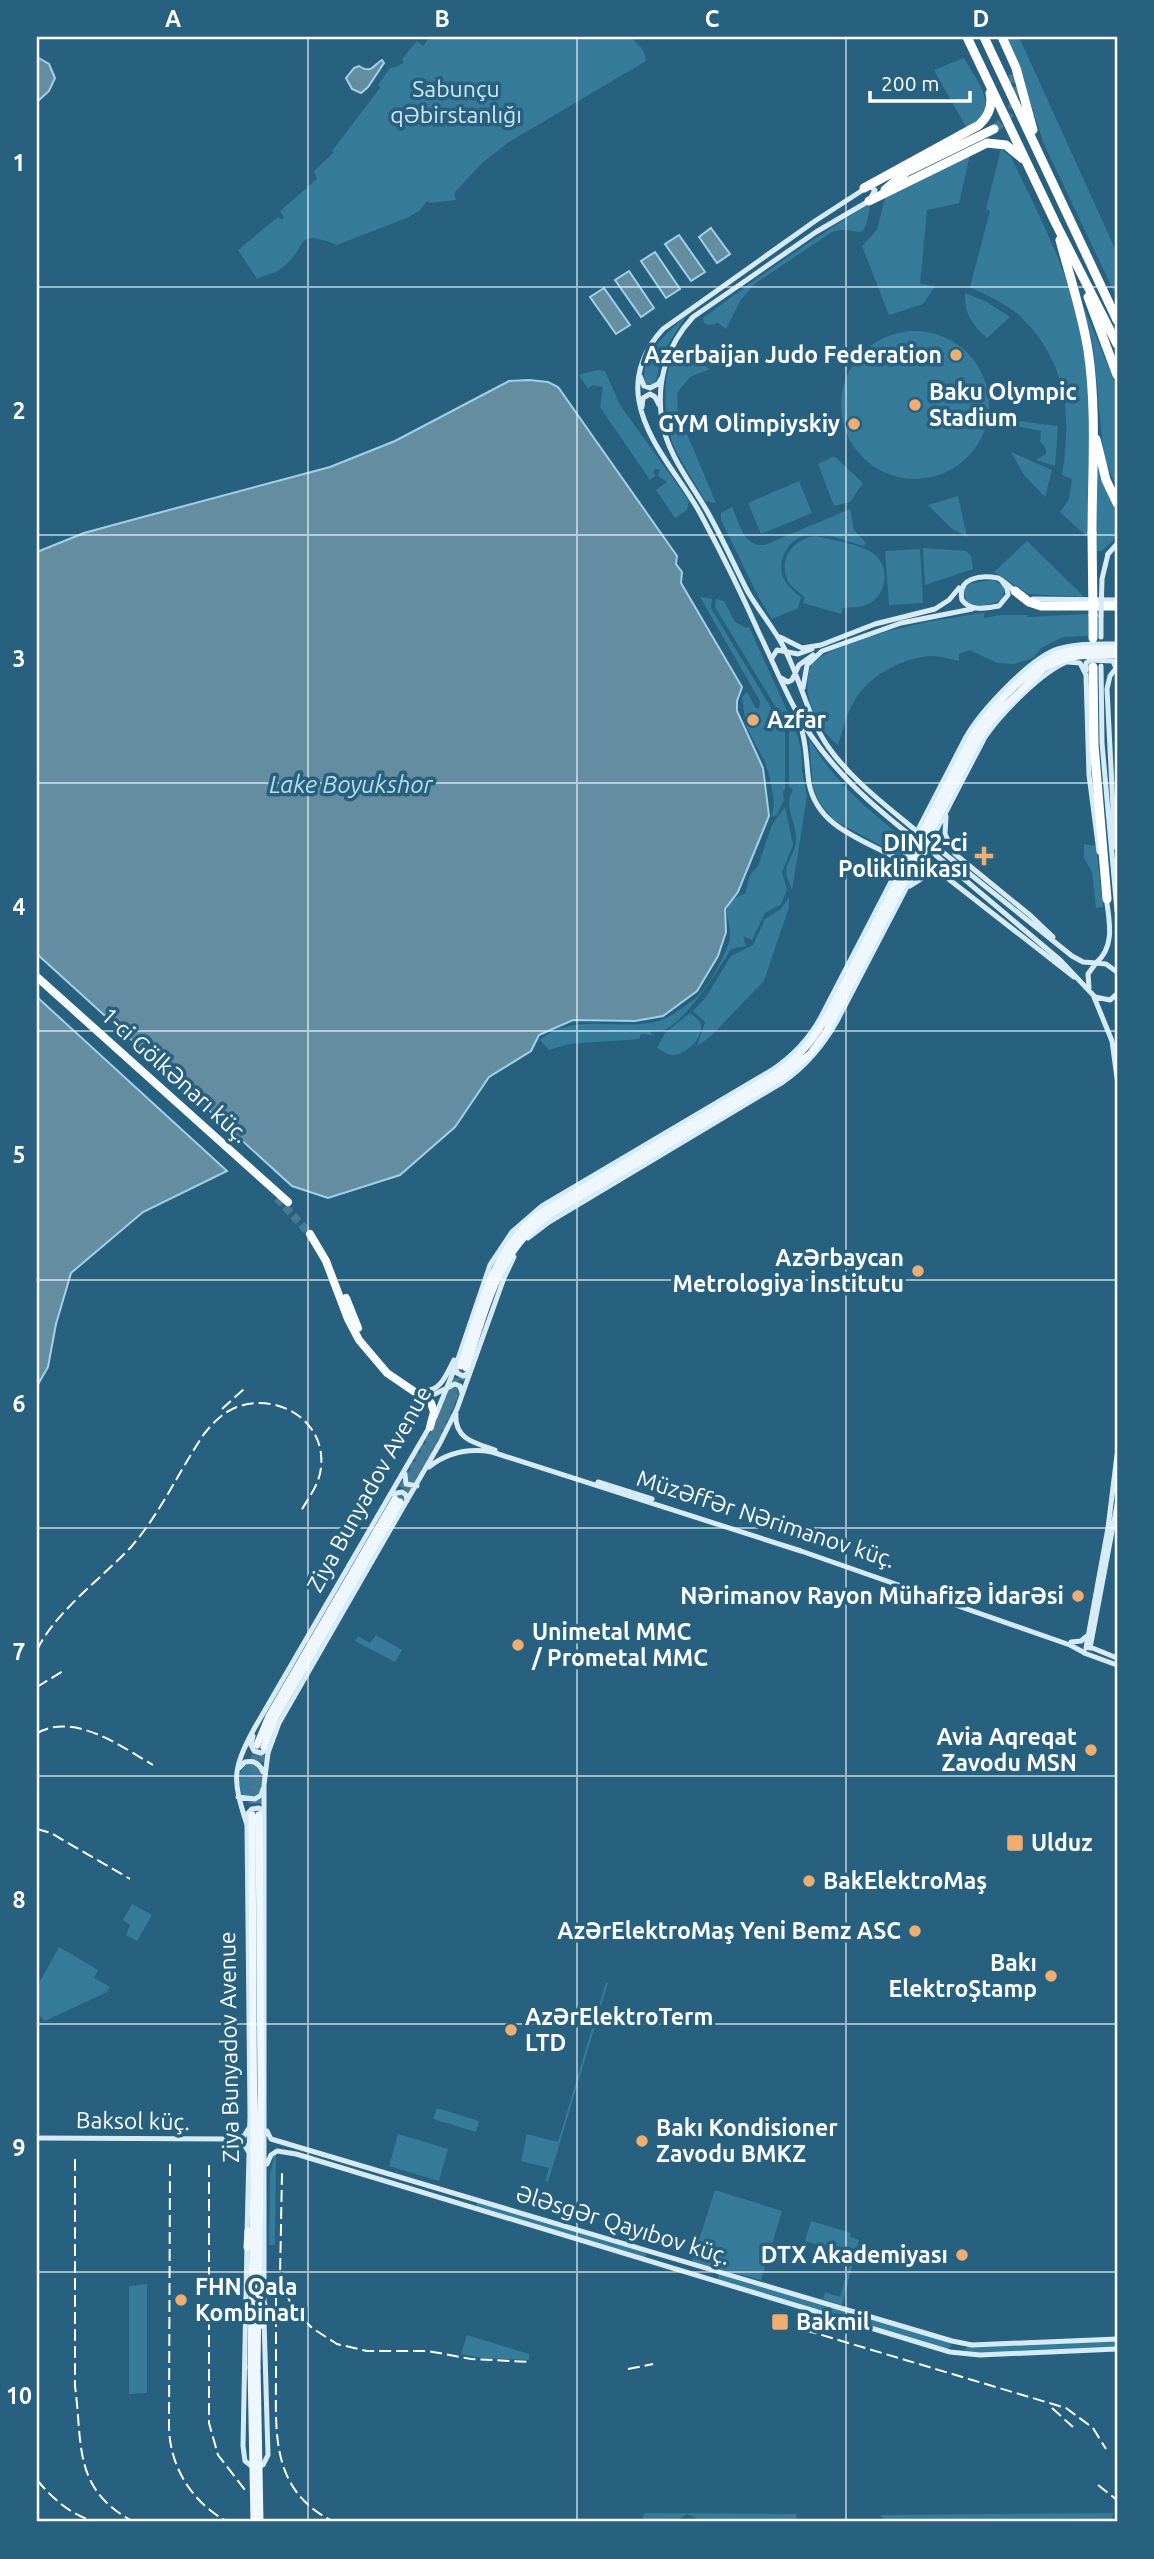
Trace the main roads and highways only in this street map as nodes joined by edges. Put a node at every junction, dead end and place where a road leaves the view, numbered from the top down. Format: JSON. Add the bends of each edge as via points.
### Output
{"nodes":[{"id":1,"x":967,"y":37,"type":"edge"},
{"id":2,"x":984,"y":37,"type":"edge"},
{"id":3,"x":996,"y":37,"type":"edge"},
{"id":4,"x":1002,"y":37,"type":"edge"},
{"id":5,"x":981,"y":68,"type":"junction"},
{"id":6,"x":1011,"y":70,"type":"tunnel mouth"},
{"id":7,"x":994,"y":129,"type":"tunnel mouth"},
{"id":8,"x":1051,"y":177,"type":"junction"},
{"id":9,"x":1037,"y":181,"type":"junction"},
{"id":10,"x":864,"y":188,"type":"junction"},
{"id":11,"x":881,"y":194,"type":"junction"},
{"id":12,"x":869,"y":201,"type":"junction"},
{"id":13,"x":1055,"y":222,"type":"junction"},
{"id":14,"x":1094,"y":313,"type":"junction"},
{"id":15,"x":1117,"y":320,"type":"edge"},
{"id":16,"x":1117,"y":344,"type":"edge"},
{"id":17,"x":1117,"y":365,"type":"edge"},
{"id":18,"x":640,"y":369,"type":"junction"},
{"id":19,"x":663,"y":373,"type":"junction"},
{"id":20,"x":1117,"y":374,"type":"edge"},
{"id":21,"x":1092,"y":403,"type":"junction"},
{"id":22,"x":660,"y":408,"type":"junction"},
{"id":23,"x":643,"y":414,"type":"junction"},
{"id":24,"x":1117,"y":503,"type":"edge"},
{"id":25,"x":1117,"y":544,"type":"edge"},
{"id":26,"x":967,"y":581,"type":"junction"},
{"id":27,"x":1002,"y":581,"type":"junction"},
{"id":28,"x":1015,"y":591,"type":"junction"},
{"id":29,"x":1117,"y":600,"type":"edge"},
{"id":30,"x":1117,"y":606,"type":"edge"},
{"id":31,"x":976,"y":609,"type":"junction"},
{"id":32,"x":1097,"y":615,"type":"junction"},
{"id":33,"x":776,"y":634,"type":"junction"},
{"id":34,"x":1097,"y":638,"type":"dead end"},
{"id":35,"x":1117,"y":646,"type":"edge"},
{"id":36,"x":821,"y":648,"type":"junction"},
{"id":37,"x":1075,"y":650,"type":"junction"},
{"id":38,"x":786,"y":652,"type":"junction"},
{"id":39,"x":1045,"y":654,"type":"junction"},
{"id":40,"x":1117,"y":656,"type":"edge"},
{"id":41,"x":772,"y":661,"type":"junction"},
{"id":42,"x":1065,"y":662,"type":"junction"},
{"id":43,"x":1097,"y":666,"type":"dead end"},
{"id":44,"x":1117,"y":667,"type":"edge"},
{"id":45,"x":796,"y":672,"type":"junction"},
{"id":46,"x":1023,"y":673,"type":"junction"},
{"id":47,"x":1086,"y":675,"type":"junction"},
{"id":48,"x":779,"y":676,"type":"junction"},
{"id":49,"x":1036,"y":676,"type":"junction"},
{"id":50,"x":803,"y":691,"type":"junction"},
{"id":51,"x":997,"y":705,"type":"junction"},
{"id":52,"x":1012,"y":707,"type":"junction"},
{"id":53,"x":795,"y":711,"type":"junction"},
{"id":54,"x":985,"y":737,"type":"junction"},
{"id":55,"x":966,"y":763,"type":"junction"},
{"id":56,"x":1111,"y":763,"type":"junction"},
{"id":57,"x":1117,"y":772,"type":"edge"},
{"id":58,"x":1117,"y":780,"type":"edge"},
{"id":59,"x":1114,"y":791,"type":"junction"},
{"id":60,"x":952,"y":799,"type":"junction"},
{"id":61,"x":940,"y":806,"type":"junction"},
{"id":62,"x":913,"y":833,"type":"junction"},
{"id":63,"x":933,"y":838,"type":"junction"},
{"id":64,"x":935,"y":846,"type":"dead end"},
{"id":65,"x":932,"y":852,"type":"dead end"},
{"id":66,"x":922,"y":859,"type":"junction"},
{"id":67,"x":898,"y":869,"type":"junction"},
{"id":68,"x":885,"y":894,"type":"junction"},
{"id":69,"x":1112,"y":898,"type":"edge"},
{"id":70,"x":900,"y":900,"type":"junction"},
{"id":71,"x":891,"y":906,"type":"junction"},
{"id":72,"x":1117,"y":911,"type":"edge"},
{"id":73,"x":871,"y":932,"type":"junction"},
{"id":74,"x":1067,"y":952,"type":"junction"},
{"id":75,"x":867,"y":953,"type":"junction"},
{"id":76,"x":1096,"y":963,"type":"junction"},
{"id":77,"x":1117,"y":972,"type":"edge"},
{"id":78,"x":37,"y":977,"type":"edge"},
{"id":79,"x":37,"y":984,"type":"edge"},
{"id":80,"x":844,"y":984,"type":"junction"},
{"id":81,"x":1083,"y":984,"type":"junction"},
{"id":82,"x":855,"y":988,"type":"junction"},
{"id":83,"x":1091,"y":993,"type":"junction"},
{"id":84,"x":1117,"y":994,"type":"edge"},
{"id":85,"x":821,"y":1017,"type":"junction"},
{"id":86,"x":837,"y":1021,"type":"junction"},
{"id":87,"x":810,"y":1054,"type":"junction"},
{"id":88,"x":1116,"y":1063,"type":"edge"},
{"id":89,"x":1117,"y":1078,"type":"edge"},
{"id":90,"x":773,"y":1083,"type":"junction"},
{"id":91,"x":750,"y":1102,"type":"junction"},
{"id":92,"x":718,"y":1103,"type":"junction"},
{"id":93,"x":691,"y":1124,"type":"junction"},
{"id":94,"x":640,"y":1154,"type":"junction"},
{"id":95,"x":646,"y":1163,"type":"junction"},
{"id":96,"x":601,"y":1171,"type":"junction"},
{"id":97,"x":607,"y":1181,"type":"junction"},
{"id":98,"x":276,"y":1198,"type":"tunnel mouth"},
{"id":99,"x":288,"y":1202,"type":"tunnel mouth"},
{"id":100,"x":542,"y":1206,"type":"junction"},
{"id":101,"x":551,"y":1214,"type":"junction"},
{"id":102,"x":519,"y":1231,"type":"junction"},
{"id":103,"x":518,"y":1249,"type":"junction"},
{"id":104,"x":465,"y":1339,"type":"junction"},
{"id":105,"x":464,"y":1366,"type":"junction"},
{"id":106,"x":447,"y":1388,"type":"junction"},
{"id":107,"x":422,"y":1390,"type":"junction"},
{"id":108,"x":460,"y":1399,"type":"junction"},
{"id":109,"x":457,"y":1409,"type":"junction"},
{"id":110,"x":430,"y":1427,"type":"junction"},
{"id":111,"x":1117,"y":1455,"type":"edge"},
{"id":112,"x":408,"y":1465,"type":"junction"},
{"id":113,"x":426,"y":1469,"type":"junction"},
{"id":114,"x":416,"y":1486,"type":"junction"},
{"id":115,"x":398,"y":1501,"type":"junction"},
{"id":116,"x":1117,"y":1505,"type":"edge"},
{"id":117,"x":1104,"y":1565,"type":"junction"},
{"id":118,"x":1087,"y":1636,"type":"junction"},
{"id":119,"x":1071,"y":1642,"type":"junction"},
{"id":120,"x":1088,"y":1650,"type":"junction"},
{"id":121,"x":1117,"y":1663,"type":"edge"},
{"id":122,"x":254,"y":1729,"type":"junction"},
{"id":123,"x":263,"y":1745,"type":"junction"},
{"id":124,"x":237,"y":1774,"type":"junction"},
{"id":125,"x":264,"y":1785,"type":"junction"},
{"id":126,"x":237,"y":1797,"type":"junction"},
{"id":127,"x":259,"y":1816,"type":"junction"},
{"id":128,"x":247,"y":1825,"type":"junction"},
{"id":129,"x":256,"y":2007,"type":"junction"},
{"id":130,"x":265,"y":2033,"type":"junction"},
{"id":131,"x":249,"y":2044,"type":"junction"},
{"id":132,"x":265,"y":2044,"type":"junction"},
{"id":133,"x":261,"y":2090,"type":"junction"},
{"id":134,"x":265,"y":2114,"type":"junction"},
{"id":135,"x":250,"y":2115,"type":"junction"},
{"id":136,"x":37,"y":2138,"type":"edge"},
{"id":137,"x":228,"y":2139,"type":"junction"},
{"id":138,"x":299,"y":2146,"type":"junction"},
{"id":139,"x":296,"y":2154,"type":"junction"},
{"id":140,"x":250,"y":2157,"type":"junction"},
{"id":141,"x":266,"y":2170,"type":"junction"},
{"id":142,"x":254,"y":2171,"type":"junction"},
{"id":143,"x":381,"y":2171,"type":"junction"},
{"id":144,"x":383,"y":2181,"type":"junction"},
{"id":145,"x":474,"y":2198,"type":"junction"},
{"id":146,"x":471,"y":2208,"type":"junction"},
{"id":147,"x":247,"y":2247,"type":"junction"},
{"id":148,"x":259,"y":2248,"type":"junction"},
{"id":149,"x":652,"y":2251,"type":"junction"},
{"id":150,"x":648,"y":2262,"type":"junction"},
{"id":151,"x":716,"y":2271,"type":"junction"},
{"id":152,"x":713,"y":2281,"type":"junction"},
{"id":153,"x":251,"y":2305,"type":"junction"},
{"id":154,"x":264,"y":2305,"type":"junction"},
{"id":155,"x":1117,"y":2339,"type":"edge"},
{"id":156,"x":954,"y":2342,"type":"junction"},
{"id":157,"x":966,"y":2344,"type":"junction"},
{"id":158,"x":1117,"y":2349,"type":"edge"},
{"id":159,"x":950,"y":2352,"type":"junction"},
{"id":160,"x":966,"y":2355,"type":"junction"},
{"id":161,"x":254,"y":2367,"type":"junction"},
{"id":162,"x":254,"y":2522,"type":"edge"},
{"id":163,"x":260,"y":2522,"type":"edge"}],
"edges":[{"from":1,"to":5,"type":"highway"},
{"from":2,"to":8,"type":"highway"},
{"from":3,"to":6,"type":"highway"},
{"from":4,"to":8,"type":"highway"},
{"from":5,"to":9,"type":"highway"},
{"from":5,"to":10,"type":"highway","via":[[992,100],[983,121]]},
{"from":7,"to":11,"type":"highway","via":[[906,172]]},
{"from":8,"to":15,"type":"highway"},
{"from":9,"to":11,"type":"highway","via":[[1017,152],[1006,145],[987,143]]},
{"from":9,"to":13,"type":"highway"},
{"from":10,"to":12,"type":"main road","via":[[875,190]]},
{"from":10,"to":18,"type":"main road","via":[[670,323],[649,346]]},
{"from":11,"to":12,"type":"highway"},
{"from":12,"to":19,"type":"main road","via":[[692,317],[675,341]]},
{"from":13,"to":14,"type":"highway"},
{"from":13,"to":16,"type":"highway"},
{"from":13,"to":21,"type":"highway","via":[[1084,328]]},
{"from":14,"to":17,"type":"highway"},
{"from":14,"to":20,"type":"highway"},
{"from":18,"to":19,"type":"main road","via":[[642,383],[650,388]]},
{"from":18,"to":23,"type":"main road"},
{"from":19,"to":22,"type":"main road"},
{"from":21,"to":24,"type":"highway","via":[[1100,460]]},
{"from":21,"to":32,"type":"highway","bridge":true},
{"from":22,"to":23,"type":"main road","via":[[655,397],[647,395],[642,401]]},
{"from":22,"to":33,"type":"main road","via":[[670,449]]},
{"from":23,"to":41,"type":"main road","via":[[699,512]]},
{"from":25,"to":32,"type":"main road","bridge":true,"via":[[1103,569]]},
{"from":26,"to":27,"type":"main road","via":[[987,577]]},
{"from":26,"to":31,"type":"main road","via":[[962,600]]},
{"from":26,"to":36,"type":"main road","via":[[935,609],[875,624]]},
{"from":27,"to":28,"type":"main road"},
{"from":27,"to":31,"type":"main road","via":[[1008,591],[1004,601]]},
{"from":28,"to":29,"type":"main road","via":[[1041,600]]},
{"from":28,"to":30,"type":"highway","via":[[1041,606]]},
{"from":31,"to":36,"type":"main road","via":[[901,623]]},
{"from":32,"to":34,"type":"highway"},
{"from":33,"to":36,"type":"main road","via":[[802,648]]},
{"from":33,"to":38,"type":"main road"},
{"from":35,"to":37,"type":"main road","name":"Ziya Bunyadov Avenue"},
{"from":35,"to":39,"type":"main road","name":"Ziya Bunyadov Avenue","via":[[1068,646]]},
{"from":36,"to":38,"type":"main road"},
{"from":36,"to":45,"type":"main road"},
{"from":36,"to":50,"type":"main road","via":[[807,665]]},
{"from":37,"to":39,"type":"main road"},
{"from":37,"to":51,"type":"main road","name":"Ziya Bunyadov Avenue","via":[[1044,662]]},
{"from":38,"to":41,"type":"main road","via":[[777,650]]},
{"from":38,"to":45,"type":"main road"},
{"from":39,"to":46,"type":"main road","name":"Ziya Bunyadov Avenue"},
{"from":40,"to":42,"type":"main road","name":"Ziya Bunyadov Avenue"},
{"from":40,"to":49,"type":"main road","name":"Ziya Bunyadov Avenue","via":[[1066,657]]},
{"from":41,"to":48,"type":"main road"},
{"from":42,"to":47,"type":"main road","via":[[1080,663]]},
{"from":42,"to":52,"type":"main road","name":"Ziya Bunyadov Avenue","via":[[1050,670]]},
{"from":43,"to":69,"type":"highway","via":[[1094,745]]},
{"from":44,"to":47,"type":"main road","via":[[1113,661],[1089,661]]},
{"from":44,"to":56,"type":"main road","via":[[1107,690]]},
{"from":45,"to":48,"type":"main road","via":[[788,682]]},
{"from":45,"to":50,"type":"main road"},
{"from":46,"to":51,"type":"main road"},
{"from":46,"to":62,"type":"main road","name":"Ziya Bunyadov Avenue","via":[[974,724]]},
{"from":47,"to":69,"type":"main road","via":[[1089,775]]},
{"from":48,"to":53,"type":"main road"},
{"from":49,"to":52,"type":"main road"},
{"from":49,"to":55,"type":"main road","name":"Ziya Bunyadov Avenue","via":[[989,723]]},
{"from":50,"to":62,"type":"main road","via":[[818,729],[838,760]]},
{"from":51,"to":61,"type":"main road","name":"Ziya Bunyadov Avenue","via":[[973,735]]},
{"from":52,"to":54,"type":"main road","name":"Ziya Bunyadov Avenue"},
{"from":53,"to":62,"type":"main road","via":[[842,774],[881,813]]},
{"from":53,"to":67,"type":"main road","via":[[804,734],[811,788],[820,808],[839,828],[896,858]]},
{"from":54,"to":55,"type":"main road"},
{"from":54,"to":60,"type":"main road","name":"Ziya Bunyadov Avenue"},
{"from":55,"to":61,"type":"main road","name":"Ziya Bunyadov Avenue"},
{"from":56,"to":57,"type":"main road"},
{"from":56,"to":59,"type":"main road"},
{"from":58,"to":59,"type":"main road"},
{"from":59,"to":69,"type":"main road"},
{"from":60,"to":63,"type":"main road","name":"Ziya Bunyadov Avenue"},
{"from":60,"to":74,"type":"main road","via":[[945,823],[951,849]]},
{"from":61,"to":62,"type":"main road"},
{"from":61,"to":63,"type":"main road"},
{"from":61,"to":71,"type":"main road","name":"Ziya Bunyadov Avenue"},
{"from":61,"to":73,"type":"main road","name":"Ziya Bunyadov Avenue"},
{"from":62,"to":67,"type":"main road","name":"Ziya Bunyadov Avenue"},
{"from":63,"to":66,"type":"main road","name":"Ziya Bunyadov Avenue"},
{"from":64,"to":74,"type":"main road"},
{"from":65,"to":81,"type":"main road","via":[[1052,952]]},
{"from":66,"to":70,"type":"main road","name":"Ziya Bunyadov Avenue"},
{"from":66,"to":71,"type":"main road"},
{"from":67,"to":68,"type":"main road","name":"Ziya Bunyadov Avenue"},
{"from":68,"to":73,"type":"main road"},
{"from":68,"to":85,"type":"main road","name":"Ziya Bunyadov Avenue"},
{"from":69,"to":72,"type":"main road"},
{"from":69,"to":76,"type":"main road","via":[[1109,946]]},
{"from":70,"to":81,"type":"main road","via":[[919,878],[929,874],[947,877]]},
{"from":70,"to":82,"type":"main road","name":"Ziya Bunyadov Avenue"},
{"from":71,"to":75,"type":"main road","name":"Ziya Bunyadov Avenue"},
{"from":73,"to":80,"type":"main road","name":"Ziya Bunyadov Avenue"},
{"from":74,"to":76,"type":"main road","via":[[1083,962]]},
{"from":75,"to":82,"type":"main road"},
{"from":75,"to":87,"type":"main road","name":"Ziya Bunyadov Avenue"},
{"from":76,"to":77,"type":"main road"},
{"from":76,"to":83,"type":"main road","via":[[1088,978]]},
{"from":78,"to":99,"type":"highway","name":"1-ci Gölkənarı küç."},
{"from":79,"to":98,"type":"highway","name":"1-ci Gölkənarı küç."},
{"from":80,"to":85,"type":"main road"},
{"from":80,"to":93,"type":"main road","name":"Ziya Bunyadov Avenue","via":[[816,1035],[797,1057]]},
{"from":81,"to":83,"type":"main road"},
{"from":82,"to":86,"type":"main road","name":"Ziya Bunyadov Avenue"},
{"from":83,"to":84,"type":"main road","via":[[1106,1000]]},
{"from":83,"to":88,"type":"main road","via":[[1106,1022]]},
{"from":85,"to":92,"type":"main road","name":"Ziya Bunyadov Avenue","via":[[784,1062]]},
{"from":86,"to":87,"type":"main road"},
{"from":86,"to":91,"type":"main road","name":"Ziya Bunyadov Avenue","via":[[803,1066]]},
{"from":87,"to":90,"type":"main road","name":"Ziya Bunyadov Avenue"},
{"from":88,"to":89,"type":"main road"},
{"from":90,"to":91,"type":"main road"},
{"from":90,"to":97,"type":"main road","name":"Ziya Bunyadov Avenue"},
{"from":91,"to":95,"type":"main road","name":"Ziya Bunyadov Avenue"},
{"from":92,"to":93,"type":"main road"},
{"from":92,"to":96,"type":"main road","name":"Ziya Bunyadov Avenue"},
{"from":93,"to":94,"type":"main road","name":"Ziya Bunyadov Avenue"},
{"from":94,"to":96,"type":"main road"},
{"from":94,"to":102,"type":"main road","name":"Ziya Bunyadov Avenue","via":[[544,1210]]},
{"from":95,"to":97,"type":"main road"},
{"from":95,"to":103,"type":"main road","name":"Ziya Bunyadov Avenue","via":[[534,1232]]},
{"from":96,"to":100,"type":"main road","name":"Ziya Bunyadov Avenue"},
{"from":97,"to":101,"type":"main road","name":"Ziya Bunyadov Avenue"},
{"from":100,"to":102,"type":"main road"},
{"from":100,"to":104,"type":"main road","name":"Ziya Bunyadov Avenue","via":[[516,1227],[494,1257]]},
{"from":101,"to":103,"type":"main road"},
{"from":101,"to":105,"type":"main road","name":"Ziya Bunyadov Avenue","via":[[523,1236],[504,1262]]},
{"from":102,"to":105,"type":"main road","name":"Ziya Bunyadov Avenue","via":[[496,1265]]},
{"from":103,"to":105,"type":"main road","name":"Ziya Bunyadov Avenue"},
{"from":104,"to":105,"type":"main road","name":"Ziya Bunyadov Avenue"},
{"from":104,"to":107,"type":"main road","via":[[442,1382],[432,1391]]},
{"from":105,"to":106,"type":"main road","name":"Ziya Bunyadov Avenue"},
{"from":105,"to":108,"type":"main road","name":"Ziya Bunyadov Avenue"},
{"from":106,"to":107,"type":"main road","via":[[435,1394]]},
{"from":106,"to":108,"type":"main road","via":[[460,1386]]},
{"from":106,"to":110,"type":"main road","name":"Ziya Bunyadov Avenue"},
{"from":107,"to":110,"type":"highway","via":[[390,1369],[363,1337],[330,1258],[314,1235],[359,1340],[387,1373],[431,1403]]},
{"from":108,"to":109,"type":"main road","name":"Ziya Bunyadov Avenue"},
{"from":109,"to":113,"type":"main road","name":"Ziya Bunyadov Avenue"},
{"from":109,"to":119,"type":"main road","name":"Müzəffər Nərimanov küç.","via":[[456,1426],[470,1441],[802,1548]]},
{"from":110,"to":112,"type":"main road","name":"Ziya Bunyadov Avenue"},
{"from":111,"to":117,"type":"main road"},
{"from":112,"to":114,"type":"main road","via":[[404,1481]]},
{"from":112,"to":115,"type":"main road","name":"Ziya Bunyadov Avenue"},
{"from":113,"to":114,"type":"main road","name":"Ziya Bunyadov Avenue"},
{"from":113,"to":120,"type":"main road","via":[[458,1452],[492,1452]]},
{"from":114,"to":115,"type":"main road","name":"Ziya Bunyadov Avenue"},
{"from":115,"to":122,"type":"main road","name":"Ziya Bunyadov Avenue"},
{"from":115,"to":123,"type":"main road","name":"Ziya Bunyadov Avenue"},
{"from":116,"to":117,"type":"main road"},
{"from":117,"to":118,"type":"main road"},
{"from":117,"to":120,"type":"main road"},
{"from":118,"to":119,"type":"main road"},
{"from":118,"to":120,"type":"main road"},
{"from":119,"to":120,"type":"main road","name":"Müzəffər Nərimanov küç."},
{"from":120,"to":121,"type":"main road"},
{"from":122,"to":123,"type":"main road","via":[[254,1751],[264,1752]]},
{"from":122,"to":124,"type":"main road","name":"Ziya Bunyadov Avenue"},
{"from":123,"to":125,"type":"main road","name":"Ziya Bunyadov Avenue"},
{"from":124,"to":125,"type":"main road","via":[[243,1763],[252,1762],[261,1768]]},
{"from":124,"to":126,"type":"main road","name":"Ziya Bunyadov Avenue"},
{"from":125,"to":126,"type":"main road","via":[[255,1799]]},
{"from":125,"to":127,"type":"main road","name":"Ziya Bunyadov Avenue"},
{"from":126,"to":128,"type":"main road","name":"Ziya Bunyadov Avenue"},
{"from":127,"to":128,"type":"main road","via":[[263,1810],[254,1808],[248,1813]]},
{"from":127,"to":129,"type":"main road","name":"Ziya Bunyadov Avenue"},
{"from":127,"to":130,"type":"main road","name":"Ziya Bunyadov Avenue"},
{"from":128,"to":131,"type":"main road","name":"Ziya Bunyadov Avenue"},
{"from":129,"to":130,"type":"main road"},
{"from":129,"to":131,"type":"main road"},
{"from":129,"to":133,"type":"main road","name":"Ziya Bunyadov Avenue"},
{"from":129,"to":142,"type":"main road","name":"Ziya Bunyadov Avenue"},
{"from":130,"to":132,"type":"main road","name":"Ziya Bunyadov Avenue"},
{"from":131,"to":135,"type":"main road","name":"Ziya Bunyadov Avenue"},
{"from":132,"to":133,"type":"main road"},
{"from":132,"to":134,"type":"main road","name":"Ziya Bunyadov Avenue"},
{"from":133,"to":148,"type":"main road","name":"Ziya Bunyadov Avenue"},
{"from":134,"to":138,"type":"main road","name":"Ələsgər Qayıbov küç.","via":[[269,2138]]},
{"from":134,"to":141,"type":"main road","name":"Ziya Bunyadov Avenue"},
{"from":135,"to":137,"type":"main road","via":[[246,2135]]},
{"from":135,"to":140,"type":"main road","name":"Ziya Bunyadov Avenue"},
{"from":136,"to":137,"type":"main road","name":"Baksol küç."},
{"from":137,"to":140,"type":"main road","via":[[244,2144]]},
{"from":138,"to":139,"type":"main road"},
{"from":138,"to":143,"type":"main road","name":"Ələsgər Qayıbov küç."},
{"from":139,"to":141,"type":"main road","via":[[272,2153]]},
{"from":139,"to":144,"type":"main road","name":"Ələsgər Qayıbov küç."},
{"from":140,"to":147,"type":"main road","name":"Ziya Bunyadov Avenue"},
{"from":141,"to":154,"type":"main road","name":"Ziya Bunyadov Avenue"},
{"from":142,"to":147,"type":"main road"},
{"from":142,"to":153,"type":"main road","name":"Ziya Bunyadov Avenue"},
{"from":143,"to":144,"type":"main road"},
{"from":143,"to":145,"type":"main road","name":"Ələsgər Qayıbov küç."},
{"from":144,"to":146,"type":"main road","name":"Ələsgər Qayıbov küç."},
{"from":145,"to":146,"type":"main road"},
{"from":145,"to":149,"type":"main road","name":"Ələsgər Qayıbov küç."},
{"from":146,"to":150,"type":"main road","name":"Ələsgər Qayıbov küç."},
{"from":147,"to":153,"type":"main road"},
{"from":147,"to":154,"type":"main road","name":"Ziya Bunyadov Avenue","via":[[243,2430],[244,2458],[254,2468],[267,2459]]},
{"from":148,"to":154,"type":"main road"},
{"from":148,"to":161,"type":"main road","name":"Ziya Bunyadov Avenue"},
{"from":149,"to":150,"type":"main road"},
{"from":149,"to":151,"type":"main road","name":"Ələsgər Qayıbov küç."},
{"from":150,"to":152,"type":"main road","name":"Ələsgər Qayıbov küç."},
{"from":151,"to":152,"type":"main road"},
{"from":151,"to":156,"type":"main road","name":"Ələsgər Qayıbov küç."},
{"from":152,"to":159,"type":"main road","name":"Ələsgər Qayıbov küç."},
{"from":153,"to":161,"type":"main road","name":"Ziya Bunyadov Avenue"},
{"from":154,"to":161,"type":"main road"},
{"from":155,"to":157,"type":"main road","name":"Ələsgər Qayıbov küç."},
{"from":156,"to":157,"type":"main road","name":"Ələsgər Qayıbov küç."},
{"from":156,"to":159,"type":"main road"},
{"from":157,"to":160,"type":"main road","via":[[962,2350]]},
{"from":158,"to":160,"type":"main road","name":"Ələsgər Qayıbov küç."},
{"from":159,"to":160,"type":"main road","name":"Ələsgər Qayıbov küç."},
{"from":161,"to":162,"type":"main road","bridge":true},
{"from":161,"to":163,"type":"main road","bridge":true}]}
